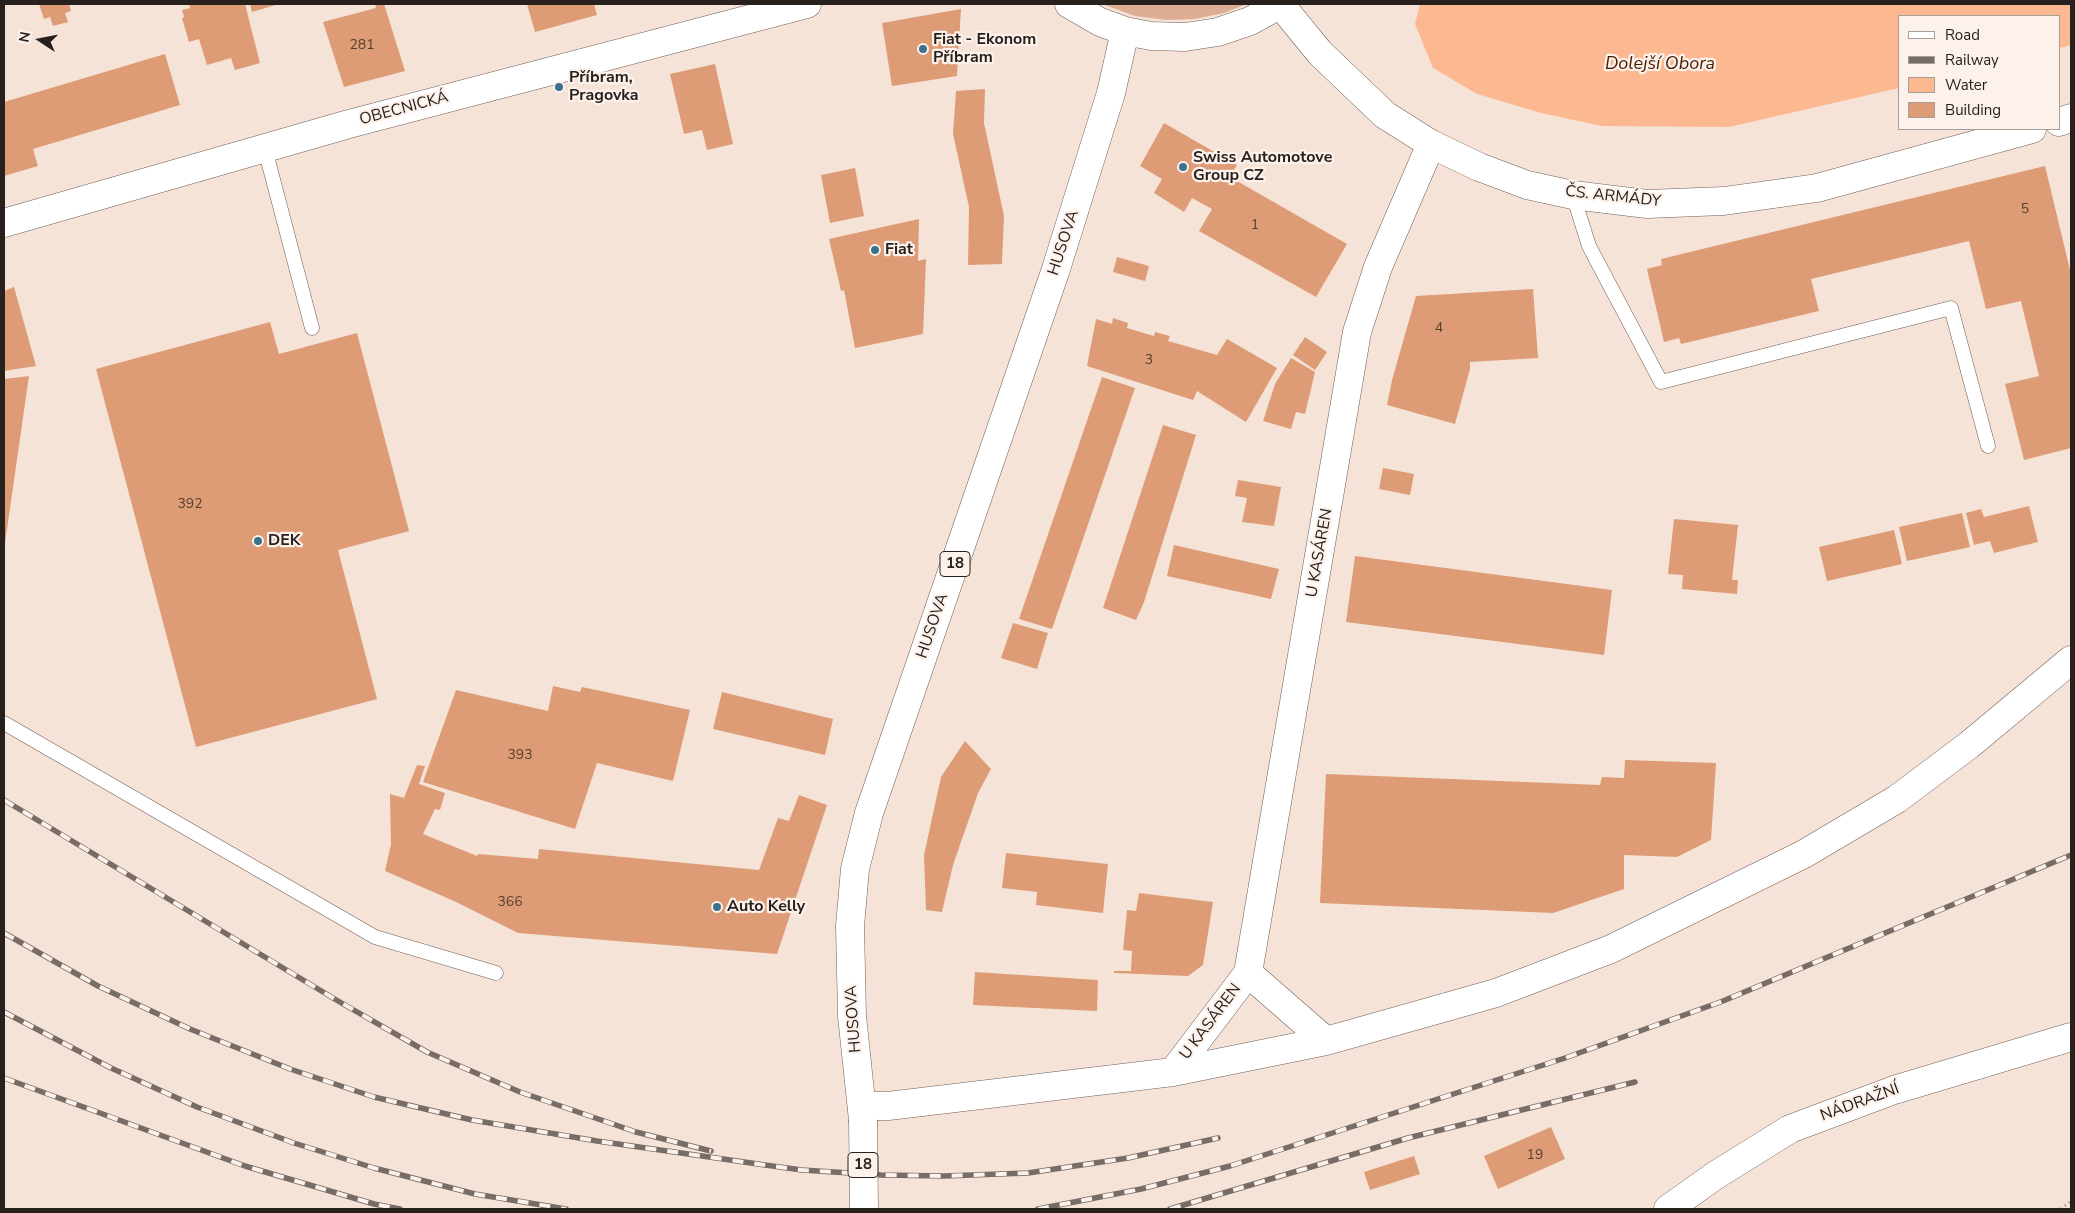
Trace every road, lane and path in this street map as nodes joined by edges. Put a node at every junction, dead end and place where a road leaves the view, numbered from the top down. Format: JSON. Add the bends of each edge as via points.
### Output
{"nodes":[{"id":1,"x":807,"y":4,"type":"edge"},
{"id":2,"x":1069,"y":4,"type":"edge"},
{"id":3,"x":1280,"y":4,"type":"edge"},
{"id":4,"x":1125,"y":31,"type":"junction"},
{"id":5,"x":2028,"y":130,"type":"edge"},
{"id":6,"x":1431,"y":144,"type":"junction"},
{"id":7,"x":265,"y":149,"type":"junction"},
{"id":8,"x":1573,"y":195,"type":"junction"},
{"id":9,"x":4,"y":223,"type":"edge"},
{"id":10,"x":312,"y":328,"type":"dead end"},
{"id":11,"x":1988,"y":446,"type":"dead end"},
{"id":12,"x":2071,"y":660,"type":"edge"},
{"id":13,"x":4,"y":723,"type":"edge"},
{"id":14,"x":496,"y":973,"type":"dead end"},
{"id":15,"x":1248,"y":973,"type":"junction"},
{"id":16,"x":2071,"y":1036,"type":"edge"},
{"id":17,"x":1326,"y":1041,"type":"junction"},
{"id":18,"x":1173,"y":1072,"type":"junction"},
{"id":19,"x":863,"y":1113,"type":"junction"},
{"id":20,"x":2071,"y":1201,"type":"edge"},
{"id":21,"x":864,"y":1209,"type":"edge"},
{"id":22,"x":1668,"y":1209,"type":"edge"},
{"id":23,"x":2061,"y":1209,"type":"edge"}],
"edges":[{"from":1,"to":7,"type":"street","name":"OBECNICKÁ"},
{"from":2,"to":4,"type":"street","via":[[1100,22]]},
{"from":3,"to":4,"type":"street","via":[[1250,21],[1218,32],[1185,38]]},
{"from":3,"to":6,"type":"street","name":"ČS. ARMÁDY","via":[[1320,53],[1384,115]]},
{"from":4,"to":19,"type":"street","name":"HUSOVA","number":"18","via":[[1111,93],[1056,269],[869,813],[855,869],[850,926],[852,1016]]},
{"from":5,"to":8,"type":"street","name":"ČS. ARMÁDY","via":[[1817,188],[1724,201],[1647,204]]},
{"from":6,"to":8,"type":"street","name":"ČS. ARMÁDY","via":[[1527,185]]},
{"from":6,"to":15,"type":"street","name":"U KASÁREN","via":[[1378,267],[1357,332]]},
{"from":7,"to":9,"type":"street","name":"OBECNICKÁ"},
{"from":7,"to":10,"type":"lane"},
{"from":8,"to":11,"type":"lane","via":[[1588,246],[1661,382],[1951,308]]},
{"from":12,"to":17,"type":"street","via":[[1969,745],[1897,799],[1804,854],[1611,949],[1496,993]]},
{"from":13,"to":14,"type":"lane","via":[[375,937]]},
{"from":15,"to":17,"type":"street","name":"U KASÁREN"},
{"from":15,"to":18,"type":"street","name":"U KASÁREN"},
{"from":16,"to":22,"type":"street","name":"NÁDRAŽNÍ","via":[[1894,1090],[1790,1129]]},
{"from":17,"to":18,"type":"street"},
{"from":18,"to":19,"type":"street","via":[[888,1106]]},
{"from":19,"to":21,"type":"street","name":"HUSOVA","number":"18","bridge":true},
{"from":20,"to":23,"type":"path"}]}
